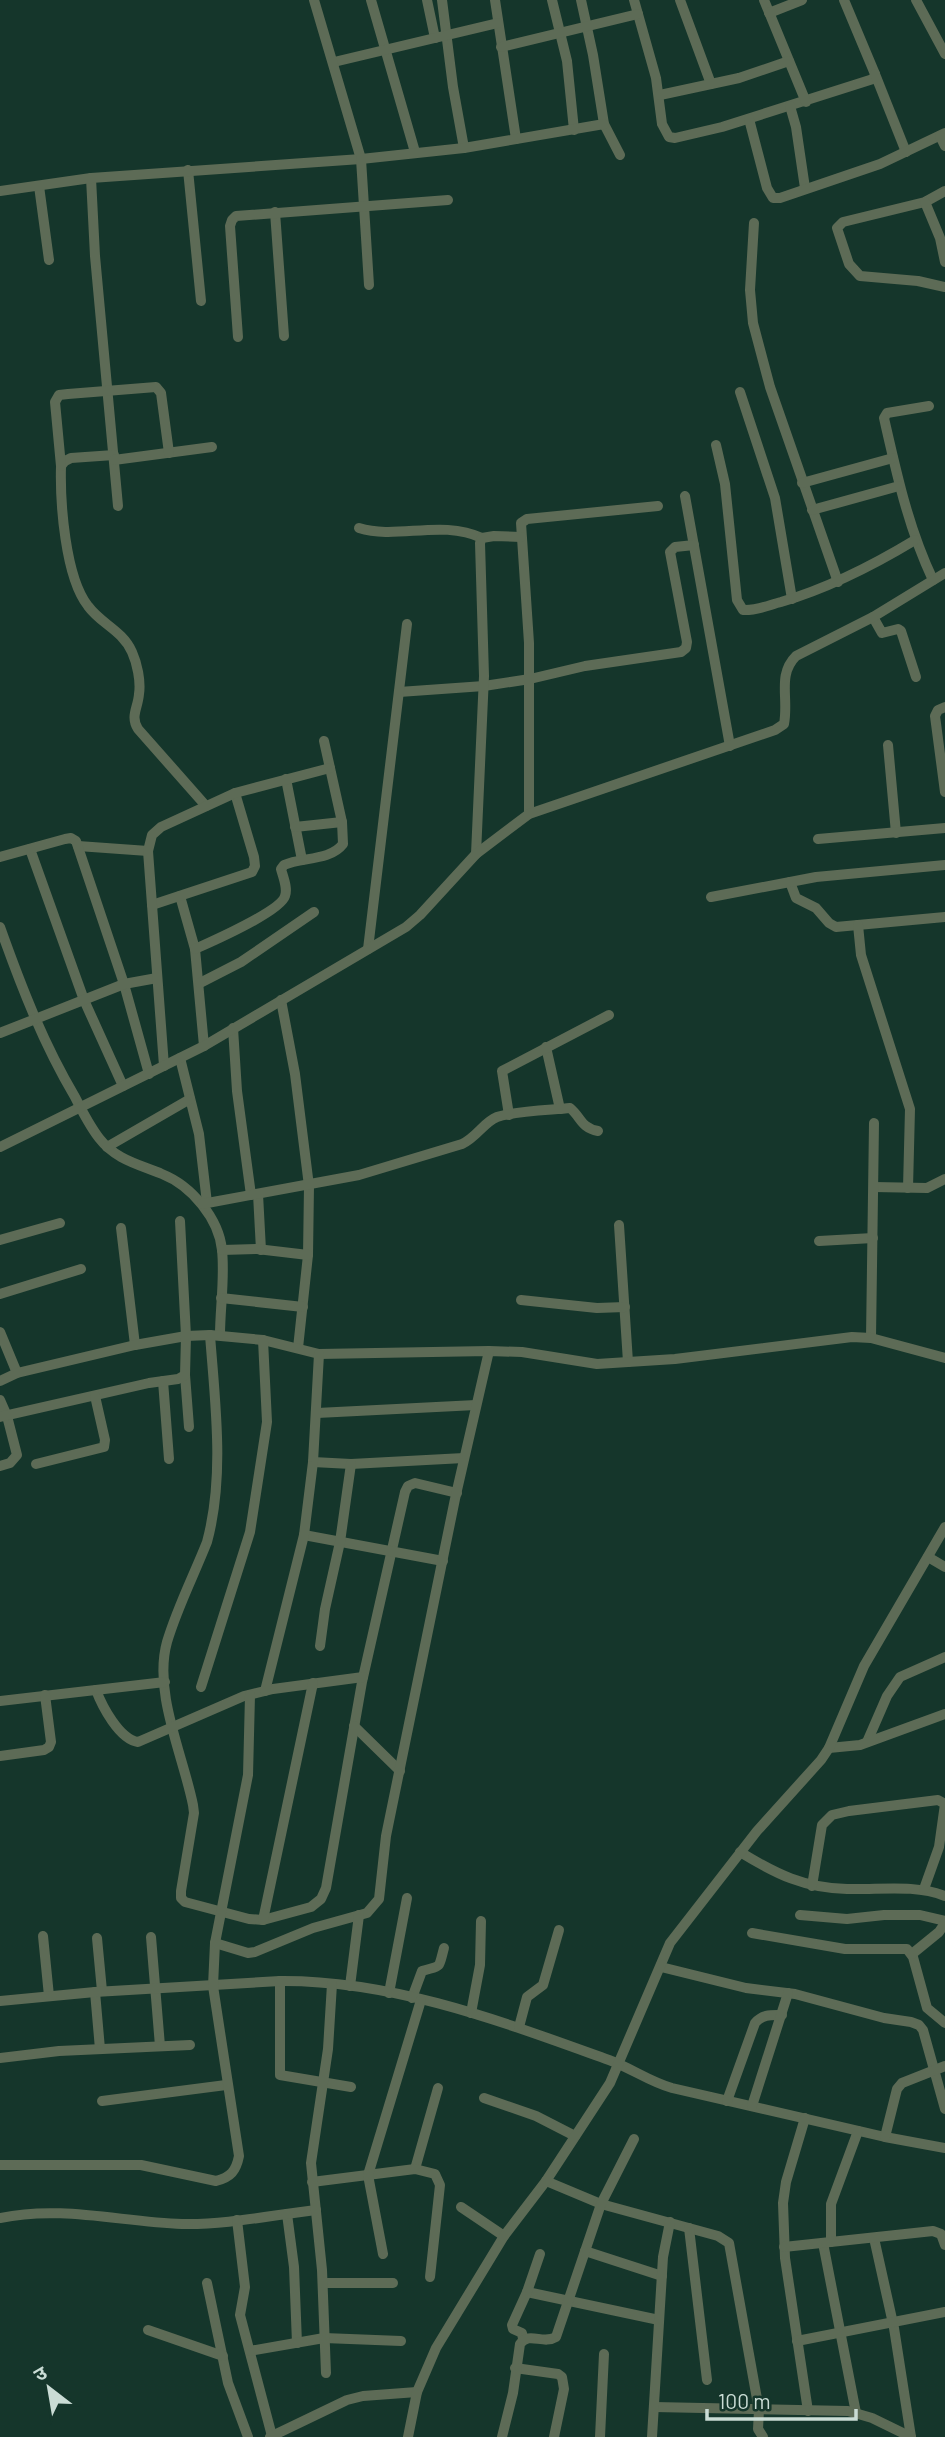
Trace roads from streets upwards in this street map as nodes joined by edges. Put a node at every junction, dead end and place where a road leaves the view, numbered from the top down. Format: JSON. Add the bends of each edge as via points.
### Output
{"nodes":[{"id":1,"x":314,"y":0,"type":"edge"},
{"id":2,"x":371,"y":0,"type":"edge"},
{"id":3,"x":426,"y":0,"type":"edge"},
{"id":4,"x":442,"y":0,"type":"edge"},
{"id":5,"x":495,"y":0,"type":"edge"},
{"id":6,"x":552,"y":0,"type":"edge"},
{"id":7,"x":581,"y":0,"type":"edge"},
{"id":8,"x":634,"y":0,"type":"edge"},
{"id":9,"x":680,"y":0,"type":"edge"},
{"id":10,"x":764,"y":0,"type":"edge"},
{"id":11,"x":802,"y":0,"type":"edge"},
{"id":12,"x":844,"y":0,"type":"edge"},
{"id":13,"x":916,"y":0,"type":"edge"},
{"id":14,"x":769,"y":13,"type":"junction"},
{"id":15,"x":638,"y":14,"type":"junction"},
{"id":16,"x":498,"y":23,"type":"junction"},
{"id":17,"x":588,"y":27,"type":"junction"},
{"id":18,"x":561,"y":34,"type":"junction"},
{"id":19,"x":446,"y":36,"type":"junction"},
{"id":20,"x":435,"y":38,"type":"junction"},
{"id":21,"x":501,"y":47,"type":"junction"},
{"id":22,"x":384,"y":49,"type":"junction"},
{"id":23,"x":945,"y":54,"type":"edge"},
{"id":24,"x":789,"y":61,"type":"junction"},
{"id":25,"x":334,"y":62,"type":"junction"},
{"id":26,"x":875,"y":74,"type":"junction"},
{"id":27,"x":711,"y":85,"type":"junction"},
{"id":28,"x":660,"y":96,"type":"junction"},
{"id":29,"x":806,"y":102,"type":"junction"},
{"id":30,"x":790,"y":106,"type":"junction"},
{"id":31,"x":749,"y":119,"type":"junction"},
{"id":32,"x":604,"y":124,"type":"junction"},
{"id":33,"x":573,"y":130,"type":"junction"},
{"id":34,"x":943,"y":138,"type":"edge"},
{"id":35,"x":516,"y":139,"type":"junction"},
{"id":36,"x":464,"y":148,"type":"junction"},
{"id":37,"x":415,"y":152,"type":"junction"},
{"id":38,"x":906,"y":152,"type":"junction"},
{"id":39,"x":620,"y":155,"type":"dead end"},
{"id":40,"x":362,"y":159,"type":"junction"},
{"id":41,"x":188,"y":170,"type":"junction"},
{"id":42,"x":91,"y":178,"type":"junction"},
{"id":43,"x":38,"y":186,"type":"junction"},
{"id":44,"x":805,"y":188,"type":"junction"},
{"id":45,"x":0,"y":191,"type":"edge"},
{"id":46,"x":945,"y":191,"type":"edge"},
{"id":47,"x":448,"y":200,"type":"dead end"},
{"id":48,"x":925,"y":202,"type":"junction"},
{"id":49,"x":366,"y":206,"type":"junction"},
{"id":50,"x":275,"y":212,"type":"junction"},
{"id":51,"x":754,"y":223,"type":"dead end"},
{"id":52,"x":49,"y":260,"type":"dead end"},
{"id":53,"x":945,"y":262,"type":"edge"},
{"id":54,"x":369,"y":285,"type":"dead end"},
{"id":55,"x":945,"y":287,"type":"edge"},
{"id":56,"x":201,"y":302,"type":"dead end"},
{"id":57,"x":284,"y":336,"type":"dead end"},
{"id":58,"x":238,"y":337,"type":"dead end"},
{"id":59,"x":108,"y":392,"type":"junction"},
{"id":60,"x":740,"y":392,"type":"dead end"},
{"id":61,"x":929,"y":406,"type":"dead end"},
{"id":62,"x":716,"y":445,"type":"dead end"},
{"id":63,"x":212,"y":447,"type":"dead end"},
{"id":64,"x":169,"y":453,"type":"junction"},
{"id":65,"x":114,"y":458,"type":"junction"},
{"id":66,"x":893,"y":458,"type":"junction"},
{"id":67,"x":61,"y":466,"type":"junction"},
{"id":68,"x":802,"y":482,"type":"junction"},
{"id":69,"x":900,"y":486,"type":"junction"},
{"id":70,"x":685,"y":496,"type":"dead end"},
{"id":71,"x":118,"y":506,"type":"dead end"},
{"id":72,"x":658,"y":506,"type":"dead end"},
{"id":73,"x":812,"y":510,"type":"junction"},
{"id":74,"x":359,"y":528,"type":"dead end"},
{"id":75,"x":521,"y":537,"type":"junction"},
{"id":76,"x":482,"y":538,"type":"junction"},
{"id":77,"x":915,"y":540,"type":"junction"},
{"id":78,"x":694,"y":545,"type":"junction"},
{"id":79,"x":945,"y":573,"type":"edge"},
{"id":80,"x":933,"y":580,"type":"junction"},
{"id":81,"x":838,"y":582,"type":"junction"},
{"id":82,"x":792,"y":599,"type":"junction"},
{"id":83,"x":873,"y":617,"type":"junction"},
{"id":84,"x":407,"y":624,"type":"dead end"},
{"id":85,"x":916,"y":677,"type":"dead end"},
{"id":86,"x":530,"y":679,"type":"junction"},
{"id":87,"x":484,"y":686,"type":"junction"},
{"id":88,"x":399,"y":692,"type":"junction"},
{"id":89,"x":945,"y":707,"type":"edge"},
{"id":90,"x":324,"y":741,"type":"dead end"},
{"id":91,"x":888,"y":745,"type":"dead end"},
{"id":92,"x":730,"y":746,"type":"junction"},
{"id":93,"x":330,"y":768,"type":"junction"},
{"id":94,"x":286,"y":779,"type":"junction"},
{"id":95,"x":945,"y":792,"type":"edge"},
{"id":96,"x":235,"y":793,"type":"junction"},
{"id":97,"x":206,"y":806,"type":"junction"},
{"id":98,"x":529,"y":814,"type":"junction"},
{"id":99,"x":342,"y":822,"type":"junction"},
{"id":100,"x":295,"y":827,"type":"junction"},
{"id":101,"x":945,"y":828,"type":"edge"},
{"id":102,"x":896,"y":833,"type":"junction"},
{"id":103,"x":818,"y":839,"type":"dead end"},
{"id":104,"x":78,"y":846,"type":"junction"},
{"id":105,"x":30,"y":849,"type":"junction"},
{"id":106,"x":148,"y":852,"type":"junction"},
{"id":107,"x":477,"y":854,"type":"junction"},
{"id":108,"x":0,"y":857,"type":"edge"},
{"id":109,"x":302,"y":860,"type":"junction"},
{"id":110,"x":945,"y":865,"type":"edge"},
{"id":111,"x":790,"y":882,"type":"junction"},
{"id":112,"x":180,"y":896,"type":"junction"},
{"id":113,"x":711,"y":897,"type":"dead end"},
{"id":114,"x":152,"y":905,"type":"junction"},
{"id":115,"x":314,"y":912,"type":"dead end"},
{"id":116,"x":945,"y":917,"type":"edge"},
{"id":117,"x":858,"y":925,"type":"junction"},
{"id":118,"x":0,"y":927,"type":"edge"},
{"id":119,"x":195,"y":949,"type":"junction"},
{"id":120,"x":368,"y":949,"type":"junction"},
{"id":121,"x":157,"y":978,"type":"junction"},
{"id":122,"x":200,"y":983,"type":"junction"},
{"id":123,"x":124,"y":984,"type":"junction"},
{"id":124,"x":84,"y":1000,"type":"junction"},
{"id":125,"x":281,"y":1000,"type":"junction"},
{"id":126,"x":609,"y":1015,"type":"dead end"},
{"id":127,"x":35,"y":1020,"type":"junction"},
{"id":128,"x":233,"y":1028,"type":"junction"},
{"id":129,"x":0,"y":1033,"type":"edge"},
{"id":130,"x":204,"y":1046,"type":"junction"},
{"id":131,"x":546,"y":1047,"type":"junction"},
{"id":132,"x":180,"y":1058,"type":"junction"},
{"id":133,"x":164,"y":1066,"type":"junction"},
{"id":134,"x":149,"y":1074,"type":"junction"},
{"id":135,"x":123,"y":1086,"type":"junction"},
{"id":136,"x":190,"y":1099,"type":"junction"},
{"id":137,"x":80,"y":1106,"type":"junction"},
{"id":138,"x":560,"y":1109,"type":"junction"},
{"id":139,"x":509,"y":1115,"type":"junction"},
{"id":140,"x":874,"y":1123,"type":"dead end"},
{"id":141,"x":598,"y":1131,"type":"dead end"},
{"id":142,"x":0,"y":1147,"type":"edge"},
{"id":143,"x":107,"y":1147,"type":"junction"},
{"id":144,"x":945,"y":1180,"type":"edge"},
{"id":145,"x":309,"y":1186,"type":"junction"},
{"id":146,"x":874,"y":1187,"type":"junction"},
{"id":147,"x":908,"y":1188,"type":"junction"},
{"id":148,"x":254,"y":1195,"type":"junction"},
{"id":149,"x":204,"y":1204,"type":"junction"},
{"id":150,"x":180,"y":1221,"type":"dead end"},
{"id":151,"x":60,"y":1223,"type":"dead end"},
{"id":152,"x":619,"y":1225,"type":"dead end"},
{"id":153,"x":121,"y":1228,"type":"dead end"},
{"id":154,"x":873,"y":1238,"type":"junction"},
{"id":155,"x":0,"y":1240,"type":"edge"},
{"id":156,"x":819,"y":1241,"type":"dead end"},
{"id":157,"x":222,"y":1250,"type":"junction"},
{"id":158,"x":261,"y":1250,"type":"junction"},
{"id":159,"x":308,"y":1255,"type":"junction"},
{"id":160,"x":81,"y":1269,"type":"dead end"},
{"id":161,"x":0,"y":1294,"type":"edge"},
{"id":162,"x":221,"y":1297,"type":"junction"},
{"id":163,"x":520,"y":1300,"type":"dead end"},
{"id":164,"x":303,"y":1307,"type":"junction"},
{"id":165,"x":625,"y":1307,"type":"junction"},
{"id":166,"x":0,"y":1332,"type":"edge"},
{"id":167,"x":215,"y":1335,"type":"junction"},
{"id":168,"x":186,"y":1336,"type":"junction"},
{"id":169,"x":871,"y":1338,"type":"junction"},
{"id":170,"x":264,"y":1340,"type":"junction"},
{"id":171,"x":135,"y":1345,"type":"junction"},
{"id":172,"x":298,"y":1348,"type":"junction"},
{"id":173,"x":489,"y":1351,"type":"junction"},
{"id":174,"x":319,"y":1354,"type":"junction"},
{"id":175,"x":945,"y":1357,"type":"edge"},
{"id":176,"x":628,"y":1362,"type":"junction"},
{"id":177,"x":17,"y":1373,"type":"junction"},
{"id":178,"x":185,"y":1375,"type":"junction"},
{"id":179,"x":0,"y":1381,"type":"edge"},
{"id":180,"x":163,"y":1381,"type":"junction"},
{"id":181,"x":95,"y":1396,"type":"junction"},
{"id":182,"x":0,"y":1400,"type":"edge"},
{"id":183,"x":477,"y":1405,"type":"junction"},
{"id":184,"x":317,"y":1413,"type":"junction"},
{"id":185,"x":4,"y":1417,"type":"edge"},
{"id":186,"x":189,"y":1427,"type":"dead end"},
{"id":187,"x":169,"y":1458,"type":"dead end"},
{"id":188,"x":464,"y":1458,"type":"junction"},
{"id":189,"x":313,"y":1462,"type":"junction"},
{"id":190,"x":36,"y":1464,"type":"dead end"},
{"id":191,"x":351,"y":1464,"type":"junction"},
{"id":192,"x":0,"y":1466,"type":"edge"},
{"id":193,"x":457,"y":1493,"type":"junction"},
{"id":194,"x":945,"y":1527,"type":"edge"},
{"id":195,"x":304,"y":1535,"type":"junction"},
{"id":196,"x":340,"y":1542,"type":"junction"},
{"id":197,"x":392,"y":1553,"type":"junction"},
{"id":198,"x":928,"y":1557,"type":"junction"},
{"id":199,"x":443,"y":1561,"type":"junction"},
{"id":200,"x":945,"y":1567,"type":"edge"},
{"id":201,"x":320,"y":1646,"type":"dead end"},
{"id":202,"x":945,"y":1657,"type":"edge"},
{"id":203,"x":363,"y":1677,"type":"junction"},
{"id":204,"x":164,"y":1682,"type":"junction"},
{"id":205,"x":313,"y":1683,"type":"junction"},
{"id":206,"x":201,"y":1686,"type":"dead end"},
{"id":207,"x":96,"y":1690,"type":"junction"},
{"id":208,"x":265,"y":1691,"type":"junction"},
{"id":209,"x":45,"y":1695,"type":"junction"},
{"id":210,"x":250,"y":1695,"type":"junction"},
{"id":211,"x":0,"y":1701,"type":"edge"},
{"id":212,"x":945,"y":1714,"type":"edge"},
{"id":213,"x":354,"y":1726,"type":"junction"},
{"id":214,"x":172,"y":1727,"type":"junction"},
{"id":215,"x":867,"y":1742,"type":"junction"},
{"id":216,"x":829,"y":1748,"type":"junction"},
{"id":217,"x":0,"y":1756,"type":"edge"},
{"id":218,"x":400,"y":1771,"type":"junction"},
{"id":219,"x":740,"y":1852,"type":"junction"},
{"id":220,"x":813,"y":1886,"type":"junction"},
{"id":221,"x":924,"y":1889,"type":"junction"},
{"id":222,"x":945,"y":1896,"type":"edge"},
{"id":223,"x":407,"y":1898,"type":"dead end"},
{"id":224,"x":223,"y":1911,"type":"junction"},
{"id":225,"x":359,"y":1915,"type":"junction"},
{"id":226,"x":800,"y":1915,"type":"dead end"},
{"id":227,"x":263,"y":1920,"type":"junction"},
{"id":228,"x":481,"y":1920,"type":"dead end"},
{"id":229,"x":945,"y":1922,"type":"edge"},
{"id":230,"x":559,"y":1930,"type":"dead end"},
{"id":231,"x":752,"y":1933,"type":"dead end"},
{"id":232,"x":43,"y":1936,"type":"dead end"},
{"id":233,"x":151,"y":1937,"type":"dead end"},
{"id":234,"x":97,"y":1938,"type":"dead end"},
{"id":235,"x":215,"y":1943,"type":"junction"},
{"id":236,"x":444,"y":1948,"type":"dead end"},
{"id":237,"x":912,"y":1954,"type":"junction"},
{"id":238,"x":661,"y":1966,"type":"junction"},
{"id":239,"x":280,"y":1981,"type":"junction"},
{"id":240,"x":332,"y":1984,"type":"junction"},
{"id":241,"x":213,"y":1986,"type":"junction"},
{"id":242,"x":350,"y":1986,"type":"junction"},
{"id":243,"x":155,"y":1989,"type":"junction"},
{"id":244,"x":98,"y":1992,"type":"junction"},
{"id":245,"x":389,"y":1993,"type":"junction"},
{"id":246,"x":788,"y":1993,"type":"junction"},
{"id":247,"x":49,"y":1996,"type":"junction"},
{"id":248,"x":417,"y":1999,"type":"junction"},
{"id":249,"x":0,"y":2001,"type":"edge"},
{"id":250,"x":471,"y":2013,"type":"junction"},
{"id":251,"x":782,"y":2015,"type":"junction"},
{"id":252,"x":945,"y":2023,"type":"edge"},
{"id":253,"x":519,"y":2027,"type":"junction"},
{"id":254,"x":190,"y":2045,"type":"dead end"},
{"id":255,"x":160,"y":2046,"type":"junction"},
{"id":256,"x":100,"y":2049,"type":"junction"},
{"id":257,"x":0,"y":2058,"type":"edge"},
{"id":258,"x":620,"y":2064,"type":"junction"},
{"id":259,"x":945,"y":2066,"type":"edge"},
{"id":260,"x":934,"y":2070,"type":"junction"},
{"id":261,"x":323,"y":2082,"type":"junction"},
{"id":262,"x":226,"y":2085,"type":"junction"},
{"id":263,"x":351,"y":2087,"type":"dead end"},
{"id":264,"x":438,"y":2088,"type":"dead end"},
{"id":265,"x":484,"y":2098,"type":"dead end"},
{"id":266,"x":102,"y":2101,"type":"dead end"},
{"id":267,"x":727,"y":2101,"type":"junction"},
{"id":268,"x":752,"y":2106,"type":"junction"},
{"id":269,"x":945,"y":2109,"type":"edge"},
{"id":270,"x":805,"y":2118,"type":"junction"},
{"id":271,"x":858,"y":2131,"type":"junction"},
{"id":272,"x":575,"y":2136,"type":"junction"},
{"id":273,"x":885,"y":2137,"type":"junction"},
{"id":274,"x":634,"y":2138,"type":"dead end"},
{"id":275,"x":945,"y":2148,"type":"edge"},
{"id":276,"x":0,"y":2165,"type":"edge"},
{"id":277,"x":415,"y":2169,"type":"junction"},
{"id":278,"x":368,"y":2175,"type":"junction"},
{"id":279,"x":546,"y":2181,"type":"junction"},
{"id":280,"x":312,"y":2182,"type":"junction"},
{"id":281,"x":601,"y":2204,"type":"junction"},
{"id":282,"x":461,"y":2207,"type":"dead end"},
{"id":283,"x":316,"y":2210,"type":"junction"},
{"id":284,"x":287,"y":2214,"type":"junction"},
{"id":285,"x":0,"y":2218,"type":"edge"},
{"id":286,"x":237,"y":2220,"type":"junction"},
{"id":287,"x":670,"y":2222,"type":"junction"},
{"id":288,"x":689,"y":2228,"type":"junction"},
{"id":289,"x":504,"y":2236,"type":"junction"},
{"id":290,"x":874,"y":2238,"type":"junction"},
{"id":291,"x":827,"y":2243,"type":"junction"},
{"id":292,"x":945,"y":2245,"type":"edge"},
{"id":293,"x":784,"y":2247,"type":"junction"},
{"id":294,"x":584,"y":2251,"type":"junction"},
{"id":295,"x":540,"y":2253,"type":"dead end"},
{"id":296,"x":383,"y":2254,"type":"dead end"},
{"id":297,"x":662,"y":2276,"type":"junction"},
{"id":298,"x":430,"y":2277,"type":"dead end"},
{"id":299,"x":207,"y":2283,"type":"dead end"},
{"id":300,"x":323,"y":2283,"type":"junction"},
{"id":301,"x":393,"y":2283,"type":"dead end"},
{"id":302,"x":527,"y":2292,"type":"junction"},
{"id":303,"x":568,"y":2301,"type":"junction"},
{"id":304,"x":945,"y":2312,"type":"edge"},
{"id":305,"x":659,"y":2320,"type":"junction"},
{"id":306,"x":892,"y":2322,"type":"junction"},
{"id":307,"x":148,"y":2330,"type":"dead end"},
{"id":308,"x":839,"y":2333,"type":"junction"},
{"id":309,"x":324,"y":2339,"type":"junction"},
{"id":310,"x":523,"y":2339,"type":"junction"},
{"id":311,"x":401,"y":2341,"type":"dead end"},
{"id":312,"x":797,"y":2341,"type":"junction"},
{"id":313,"x":297,"y":2343,"type":"junction"},
{"id":314,"x":250,"y":2351,"type":"junction"},
{"id":315,"x":604,"y":2354,"type":"dead end"},
{"id":316,"x":223,"y":2356,"type":"junction"},
{"id":317,"x":515,"y":2368,"type":"junction"},
{"id":318,"x":326,"y":2373,"type":"dead end"},
{"id":319,"x":707,"y":2380,"type":"dead end"},
{"id":320,"x":417,"y":2392,"type":"junction"},
{"id":321,"x":654,"y":2407,"type":"junction"},
{"id":322,"x":759,"y":2410,"type":"junction"},
{"id":323,"x":808,"y":2411,"type":"junction"},
{"id":324,"x":856,"y":2413,"type":"junction"},
{"id":325,"x":271,"y":2436,"type":"edge"},
{"id":326,"x":906,"y":2436,"type":"edge"},
{"id":327,"x":248,"y":2437,"type":"edge"},
{"id":328,"x":408,"y":2437,"type":"edge"},
{"id":329,"x":502,"y":2437,"type":"edge"},
{"id":330,"x":554,"y":2437,"type":"edge"},
{"id":331,"x":600,"y":2437,"type":"edge"},
{"id":332,"x":652,"y":2437,"type":"edge"},
{"id":333,"x":763,"y":2437,"type":"edge"}],
"edges":[{"from":1,"to":25,"type":"street"},
{"from":2,"to":22,"type":"street"},
{"from":3,"to":20,"type":"street"},
{"from":4,"to":19,"type":"street"},
{"from":5,"to":16,"type":"street"},
{"from":6,"to":18,"type":"street"},
{"from":7,"to":17,"type":"street"},
{"from":8,"to":15,"type":"street"},
{"from":9,"to":27,"type":"street"},
{"from":10,"to":14,"type":"street"},
{"from":11,"to":14,"type":"street"},
{"from":12,"to":26,"type":"street"},
{"from":13,"to":23,"type":"street"},
{"from":14,"to":24,"type":"street"},
{"from":15,"to":17,"type":"street"},
{"from":15,"to":28,"type":"street"},
{"from":16,"to":19,"type":"street"},
{"from":16,"to":21,"type":"street"},
{"from":17,"to":18,"type":"street"},
{"from":17,"to":32,"type":"street"},
{"from":18,"to":21,"type":"street"},
{"from":18,"to":33,"type":"street"},
{"from":19,"to":20,"type":"street"},
{"from":19,"to":36,"type":"street"},
{"from":20,"to":22,"type":"street"},
{"from":21,"to":35,"type":"street"},
{"from":22,"to":25,"type":"street"},
{"from":22,"to":37,"type":"street"},
{"from":24,"to":27,"type":"street"},
{"from":24,"to":29,"type":"street"},
{"from":25,"to":40,"type":"street"},
{"from":26,"to":29,"type":"street","via":[[868,82]]},
{"from":26,"to":38,"type":"street"},
{"from":27,"to":28,"type":"street"},
{"from":28,"to":31,"type":"street","via":[[668,137]]},
{"from":29,"to":30,"type":"street"},
{"from":30,"to":31,"type":"street"},
{"from":30,"to":44,"type":"street"},
{"from":31,"to":44,"type":"street","via":[[769,195],[780,198]]},
{"from":32,"to":33,"type":"street"},
{"from":32,"to":39,"type":"street"},
{"from":33,"to":35,"type":"street"},
{"from":34,"to":38,"type":"street"},
{"from":35,"to":36,"type":"street"},
{"from":36,"to":37,"type":"street"},
{"from":37,"to":40,"type":"street"},
{"from":38,"to":44,"type":"street"},
{"from":40,"to":41,"type":"street"},
{"from":40,"to":49,"type":"street"},
{"from":41,"to":42,"type":"street"},
{"from":41,"to":56,"type":"street"},
{"from":42,"to":43,"type":"street"},
{"from":42,"to":59,"type":"street"},
{"from":43,"to":45,"type":"street"},
{"from":43,"to":52,"type":"street"},
{"from":46,"to":48,"type":"street"},
{"from":47,"to":49,"type":"street"},
{"from":48,"to":53,"type":"street"},
{"from":48,"to":55,"type":"street","via":[[843,222],[838,232],[849,264],[860,276]]},
{"from":49,"to":50,"type":"street"},
{"from":49,"to":54,"type":"street"},
{"from":50,"to":57,"type":"street"},
{"from":50,"to":58,"type":"street","via":[[232,219]]},
{"from":51,"to":68,"type":"street","via":[[753,323]]},
{"from":59,"to":64,"type":"street","via":[[159,389]]},
{"from":59,"to":65,"type":"street"},
{"from":59,"to":67,"type":"street","via":[[56,397]]},
{"from":60,"to":82,"type":"street","via":[[775,498]]},
{"from":61,"to":66,"type":"street","via":[[885,415]]},
{"from":62,"to":82,"type":"street","via":[[739,606],[749,610]]},
{"from":63,"to":64,"type":"street"},
{"from":64,"to":65,"type":"street"},
{"from":65,"to":67,"type":"street","via":[[71,458]]},
{"from":65,"to":71,"type":"street"},
{"from":66,"to":68,"type":"street"},
{"from":66,"to":69,"type":"street"},
{"from":67,"to":97,"type":"street","via":[[74,579],[88,606],[120,634],[132,652],[140,688],[133,721]]},
{"from":68,"to":73,"type":"street"},
{"from":69,"to":73,"type":"street"},
{"from":69,"to":77,"type":"street"},
{"from":70,"to":78,"type":"street"},
{"from":72,"to":75,"type":"street","via":[[527,519],[521,523]]},
{"from":73,"to":81,"type":"street"},
{"from":74,"to":76,"type":"street","via":[[461,531]]},
{"from":75,"to":76,"type":"street"},
{"from":75,"to":86,"type":"street"},
{"from":76,"to":87,"type":"street"},
{"from":77,"to":80,"type":"street"},
{"from":77,"to":81,"type":"street"},
{"from":78,"to":86,"type":"street","via":[[670,552],[686,648]]},
{"from":78,"to":92,"type":"street"},
{"from":79,"to":80,"type":"street"},
{"from":80,"to":83,"type":"street"},
{"from":81,"to":82,"type":"street"},
{"from":83,"to":85,"type":"street","via":[[882,633],[901,631]]},
{"from":83,"to":92,"type":"street","via":[[796,656],[785,675],[784,724]]},
{"from":84,"to":88,"type":"street"},
{"from":86,"to":87,"type":"street"},
{"from":86,"to":98,"type":"street"},
{"from":87,"to":88,"type":"street"},
{"from":87,"to":107,"type":"street"},
{"from":88,"to":120,"type":"street"},
{"from":89,"to":95,"type":"street","via":[[935,716]]},
{"from":90,"to":93,"type":"street"},
{"from":91,"to":102,"type":"street"},
{"from":92,"to":98,"type":"street"},
{"from":93,"to":94,"type":"street"},
{"from":93,"to":99,"type":"street"},
{"from":94,"to":96,"type":"street"},
{"from":94,"to":100,"type":"street"},
{"from":96,"to":97,"type":"street"},
{"from":96,"to":112,"type":"street","via":[[255,866],[243,877]]},
{"from":97,"to":106,"type":"street","via":[[161,827],[152,835]]},
{"from":98,"to":107,"type":"street"},
{"from":99,"to":100,"type":"street"},
{"from":99,"to":109,"type":"street","via":[[341,848]]},
{"from":100,"to":109,"type":"street"},
{"from":101,"to":102,"type":"street"},
{"from":102,"to":103,"type":"street"},
{"from":104,"to":105,"type":"street","via":[[71,838]]},
{"from":104,"to":106,"type":"street"},
{"from":104,"to":123,"type":"street"},
{"from":105,"to":108,"type":"street"},
{"from":105,"to":124,"type":"street"},
{"from":106,"to":114,"type":"street"},
{"from":107,"to":120,"type":"street","via":[[420,915]]},
{"from":109,"to":119,"type":"street","via":[[281,869],[286,890],[281,903]]},
{"from":110,"to":111,"type":"street"},
{"from":111,"to":113,"type":"street"},
{"from":111,"to":117,"type":"street","via":[[796,898],[817,908],[833,926]]},
{"from":112,"to":114,"type":"street"},
{"from":112,"to":119,"type":"street"},
{"from":114,"to":121,"type":"street"},
{"from":115,"to":122,"type":"street","via":[[241,962]]},
{"from":116,"to":117,"type":"street"},
{"from":117,"to":147,"type":"street","via":[[861,955],[910,1109]]},
{"from":118,"to":127,"type":"street"},
{"from":119,"to":122,"type":"street"},
{"from":120,"to":125,"type":"street"},
{"from":121,"to":123,"type":"street"},
{"from":121,"to":133,"type":"street"},
{"from":122,"to":130,"type":"street"},
{"from":123,"to":124,"type":"street"},
{"from":123,"to":134,"type":"street"},
{"from":124,"to":127,"type":"street"},
{"from":124,"to":135,"type":"street"},
{"from":125,"to":128,"type":"street"},
{"from":125,"to":145,"type":"street"},
{"from":126,"to":131,"type":"street"},
{"from":127,"to":129,"type":"street"},
{"from":127,"to":137,"type":"street"},
{"from":128,"to":130,"type":"street"},
{"from":128,"to":148,"type":"street","via":[[237,1091]]},
{"from":130,"to":132,"type":"street"},
{"from":131,"to":138,"type":"street"},
{"from":131,"to":139,"type":"street","via":[[501,1073]]},
{"from":132,"to":133,"type":"street"},
{"from":132,"to":136,"type":"street"},
{"from":133,"to":134,"type":"street"},
{"from":134,"to":135,"type":"street"},
{"from":135,"to":137,"type":"street"},
{"from":136,"to":143,"type":"street"},
{"from":136,"to":149,"type":"street"},
{"from":137,"to":142,"type":"street"},
{"from":137,"to":143,"type":"street"},
{"from":138,"to":139,"type":"street"},
{"from":138,"to":141,"type":"street","via":[[572,1109],[583,1125]]},
{"from":139,"to":145,"type":"street","via":[[494,1119],[462,1144]]},
{"from":140,"to":146,"type":"street"},
{"from":143,"to":149,"type":"street","via":[[126,1161],[174,1180]]},
{"from":144,"to":147,"type":"street","via":[[927,1188]]},
{"from":145,"to":148,"type":"street"},
{"from":145,"to":159,"type":"street"},
{"from":146,"to":147,"type":"street"},
{"from":146,"to":154,"type":"street"},
{"from":148,"to":149,"type":"street"},
{"from":148,"to":158,"type":"street"},
{"from":149,"to":157,"type":"street"},
{"from":150,"to":168,"type":"street"},
{"from":151,"to":155,"type":"street"},
{"from":152,"to":165,"type":"street"},
{"from":153,"to":171,"type":"street"},
{"from":154,"to":156,"type":"street"},
{"from":154,"to":169,"type":"street"},
{"from":157,"to":158,"type":"street"},
{"from":157,"to":162,"type":"street"},
{"from":158,"to":159,"type":"street"},
{"from":159,"to":164,"type":"street"},
{"from":160,"to":161,"type":"street"},
{"from":162,"to":164,"type":"street"},
{"from":162,"to":167,"type":"street"},
{"from":163,"to":165,"type":"street"},
{"from":164,"to":172,"type":"street"},
{"from":165,"to":176,"type":"street"},
{"from":166,"to":177,"type":"street"},
{"from":167,"to":168,"type":"street"},
{"from":167,"to":170,"type":"street"},
{"from":167,"to":204,"type":"street","via":[[217,1459],[212,1525],[167,1641]]},
{"from":168,"to":171,"type":"street"},
{"from":168,"to":178,"type":"street"},
{"from":169,"to":175,"type":"street"},
{"from":169,"to":176,"type":"street"},
{"from":170,"to":172,"type":"street"},
{"from":170,"to":206,"type":"street","via":[[267,1422],[250,1532]]},
{"from":171,"to":177,"type":"street"},
{"from":172,"to":174,"type":"street"},
{"from":173,"to":174,"type":"street"},
{"from":173,"to":176,"type":"street","via":[[597,1364]]},
{"from":173,"to":183,"type":"street"},
{"from":174,"to":184,"type":"street"},
{"from":177,"to":179,"type":"street"},
{"from":178,"to":180,"type":"street"},
{"from":178,"to":186,"type":"street"},
{"from":180,"to":181,"type":"street"},
{"from":180,"to":187,"type":"street"},
{"from":181,"to":185,"type":"street"},
{"from":181,"to":190,"type":"street","via":[[104,1447]]},
{"from":182,"to":185,"type":"street"},
{"from":183,"to":184,"type":"street"},
{"from":183,"to":188,"type":"street"},
{"from":184,"to":189,"type":"street"},
{"from":185,"to":192,"type":"street","via":[[17,1455]]},
{"from":188,"to":191,"type":"street"},
{"from":188,"to":193,"type":"street"},
{"from":189,"to":191,"type":"street"},
{"from":189,"to":195,"type":"street"},
{"from":191,"to":196,"type":"street"},
{"from":193,"to":197,"type":"street","via":[[419,1483],[408,1486]]},
{"from":193,"to":199,"type":"street"},
{"from":194,"to":198,"type":"street"},
{"from":195,"to":196,"type":"street"},
{"from":195,"to":208,"type":"street"},
{"from":196,"to":197,"type":"street"},
{"from":196,"to":201,"type":"street"},
{"from":197,"to":199,"type":"street"},
{"from":197,"to":203,"type":"street"},
{"from":198,"to":200,"type":"street"},
{"from":198,"to":216,"type":"street","via":[[864,1667]]},
{"from":199,"to":218,"type":"street"},
{"from":202,"to":215,"type":"street","via":[[900,1677]]},
{"from":203,"to":205,"type":"street"},
{"from":203,"to":213,"type":"street"},
{"from":204,"to":207,"type":"street"},
{"from":204,"to":214,"type":"street"},
{"from":205,"to":208,"type":"street"},
{"from":205,"to":227,"type":"street"},
{"from":207,"to":209,"type":"street"},
{"from":207,"to":214,"type":"street","via":[[106,1713],[133,1742]]},
{"from":208,"to":210,"type":"street"},
{"from":209,"to":211,"type":"street"},
{"from":209,"to":217,"type":"street","via":[[49,1747]]},
{"from":210,"to":214,"type":"street"},
{"from":210,"to":224,"type":"street","via":[[248,1774]]},
{"from":212,"to":215,"type":"street"},
{"from":213,"to":218,"type":"street"},
{"from":213,"to":227,"type":"street","via":[[324,1894],[311,1907]]},
{"from":214,"to":224,"type":"street","via":[[194,1813],[181,1898]]},
{"from":215,"to":216,"type":"street"},
{"from":216,"to":219,"type":"street"},
{"from":218,"to":225,"type":"street","via":[[379,1899]]},
{"from":219,"to":220,"type":"street","via":[[773,1872]]},
{"from":219,"to":238,"type":"street","via":[[670,1943]]},
{"from":220,"to":221,"type":"street"},
{"from":220,"to":221,"type":"street","via":[[822,1825],[832,1815],[938,1800],[945,1804],[939,1847]]},
{"from":221,"to":222,"type":"street"},
{"from":223,"to":245,"type":"street"},
{"from":224,"to":227,"type":"street"},
{"from":224,"to":235,"type":"street"},
{"from":225,"to":235,"type":"street","via":[[255,1952]]},
{"from":225,"to":242,"type":"street"},
{"from":226,"to":229,"type":"street","via":[[847,1919],[900,1914]]},
{"from":228,"to":250,"type":"street","via":[[480,1965]]},
{"from":229,"to":237,"type":"street"},
{"from":230,"to":253,"type":"street","via":[[543,1985],[527,1997]]},
{"from":231,"to":237,"type":"street","via":[[845,1949],[907,1949]]},
{"from":232,"to":247,"type":"street"},
{"from":233,"to":243,"type":"street"},
{"from":234,"to":244,"type":"street"},
{"from":235,"to":241,"type":"street"},
{"from":236,"to":248,"type":"street","via":[[439,1966],[422,1971]]},
{"from":237,"to":252,"type":"street","via":[[927,2008]]},
{"from":238,"to":246,"type":"street"},
{"from":238,"to":258,"type":"street"},
{"from":239,"to":240,"type":"street"},
{"from":239,"to":241,"type":"street"},
{"from":239,"to":261,"type":"street","via":[[280,2076]]},
{"from":240,"to":242,"type":"street"},
{"from":240,"to":261,"type":"street"},
{"from":241,"to":243,"type":"street"},
{"from":241,"to":262,"type":"street"},
{"from":242,"to":245,"type":"street"},
{"from":243,"to":244,"type":"street"},
{"from":243,"to":255,"type":"street"},
{"from":244,"to":247,"type":"street"},
{"from":244,"to":256,"type":"street"},
{"from":245,"to":248,"type":"street"},
{"from":246,"to":251,"type":"street"},
{"from":246,"to":260,"type":"street","via":[[919,2025]]},
{"from":247,"to":249,"type":"street"},
{"from":248,"to":250,"type":"street"},
{"from":248,"to":278,"type":"street"},
{"from":250,"to":253,"type":"street"},
{"from":251,"to":267,"type":"street","via":[[768,2015],[755,2023]]},
{"from":251,"to":268,"type":"street"},
{"from":253,"to":258,"type":"street"},
{"from":254,"to":255,"type":"street"},
{"from":255,"to":256,"type":"street"},
{"from":256,"to":257,"type":"street"},
{"from":258,"to":267,"type":"street","via":[[661,2085]]},
{"from":258,"to":272,"type":"street"},
{"from":259,"to":260,"type":"street"},
{"from":260,"to":269,"type":"street"},
{"from":260,"to":273,"type":"street","via":[[908,2079],[897,2089]]},
{"from":261,"to":263,"type":"street"},
{"from":261,"to":280,"type":"street"},
{"from":262,"to":266,"type":"street"},
{"from":262,"to":276,"type":"street","via":[[239,2156],[226,2178],[216,2181],[141,2165]]},
{"from":264,"to":277,"type":"street"},
{"from":265,"to":272,"type":"street"},
{"from":267,"to":268,"type":"street"},
{"from":268,"to":270,"type":"street"},
{"from":270,"to":271,"type":"street"},
{"from":270,"to":293,"type":"street","via":[[783,2193]]},
{"from":271,"to":273,"type":"street"},
{"from":271,"to":291,"type":"street","via":[[831,2204]]},
{"from":272,"to":279,"type":"street"},
{"from":273,"to":275,"type":"street"},
{"from":274,"to":281,"type":"street"},
{"from":277,"to":278,"type":"street"},
{"from":277,"to":298,"type":"street","via":[[431,2172],[440,2185]]},
{"from":278,"to":280,"type":"street"},
{"from":278,"to":296,"type":"street"},
{"from":279,"to":281,"type":"street"},
{"from":279,"to":289,"type":"street"},
{"from":280,"to":283,"type":"street"},
{"from":281,"to":287,"type":"street"},
{"from":281,"to":294,"type":"street"},
{"from":282,"to":289,"type":"street"},
{"from":283,"to":284,"type":"street"},
{"from":283,"to":300,"type":"street"},
{"from":284,"to":286,"type":"street"},
{"from":284,"to":313,"type":"street"},
{"from":285,"to":286,"type":"street","via":[[57,2211],[182,2224]]},
{"from":286,"to":314,"type":"street","via":[[245,2287],[240,2315]]},
{"from":287,"to":288,"type":"street"},
{"from":287,"to":297,"type":"street"},
{"from":288,"to":319,"type":"street"},
{"from":288,"to":322,"type":"street","via":[[718,2236],[732,2250]]},
{"from":289,"to":320,"type":"street","via":[[448,2326]]},
{"from":290,"to":291,"type":"street"},
{"from":290,"to":292,"type":"street","via":[[938,2231]]},
{"from":290,"to":306,"type":"street"},
{"from":291,"to":293,"type":"street"},
{"from":291,"to":308,"type":"street"},
{"from":293,"to":312,"type":"street"},
{"from":294,"to":297,"type":"street"},
{"from":294,"to":303,"type":"street"},
{"from":295,"to":302,"type":"street"},
{"from":297,"to":305,"type":"street"},
{"from":299,"to":316,"type":"street"},
{"from":300,"to":301,"type":"street"},
{"from":300,"to":309,"type":"street"},
{"from":302,"to":303,"type":"street"},
{"from":302,"to":310,"type":"street","via":[[512,2325]]},
{"from":303,"to":305,"type":"street"},
{"from":303,"to":310,"type":"street","via":[[556,2337],[550,2341]]},
{"from":304,"to":306,"type":"street"},
{"from":305,"to":321,"type":"street"},
{"from":306,"to":308,"type":"street"},
{"from":306,"to":326,"type":"street"},
{"from":307,"to":316,"type":"street"},
{"from":308,"to":312,"type":"street"},
{"from":308,"to":324,"type":"street"},
{"from":309,"to":311,"type":"street"},
{"from":309,"to":313,"type":"street"},
{"from":309,"to":318,"type":"street"},
{"from":310,"to":317,"type":"street"},
{"from":312,"to":323,"type":"street"},
{"from":313,"to":314,"type":"street"},
{"from":314,"to":325,"type":"street"},
{"from":315,"to":331,"type":"street"},
{"from":316,"to":327,"type":"street"},
{"from":317,"to":329,"type":"street"},
{"from":317,"to":330,"type":"street","via":[[562,2377],[564,2389]]},
{"from":320,"to":325,"type":"street","via":[[347,2400]]},
{"from":320,"to":328,"type":"street"},
{"from":321,"to":322,"type":"street"},
{"from":321,"to":332,"type":"street"},
{"from":322,"to":323,"type":"street"},
{"from":322,"to":333,"type":"street","via":[[758,2429]]},
{"from":323,"to":324,"type":"street"},
{"from":324,"to":326,"type":"street"}]}
